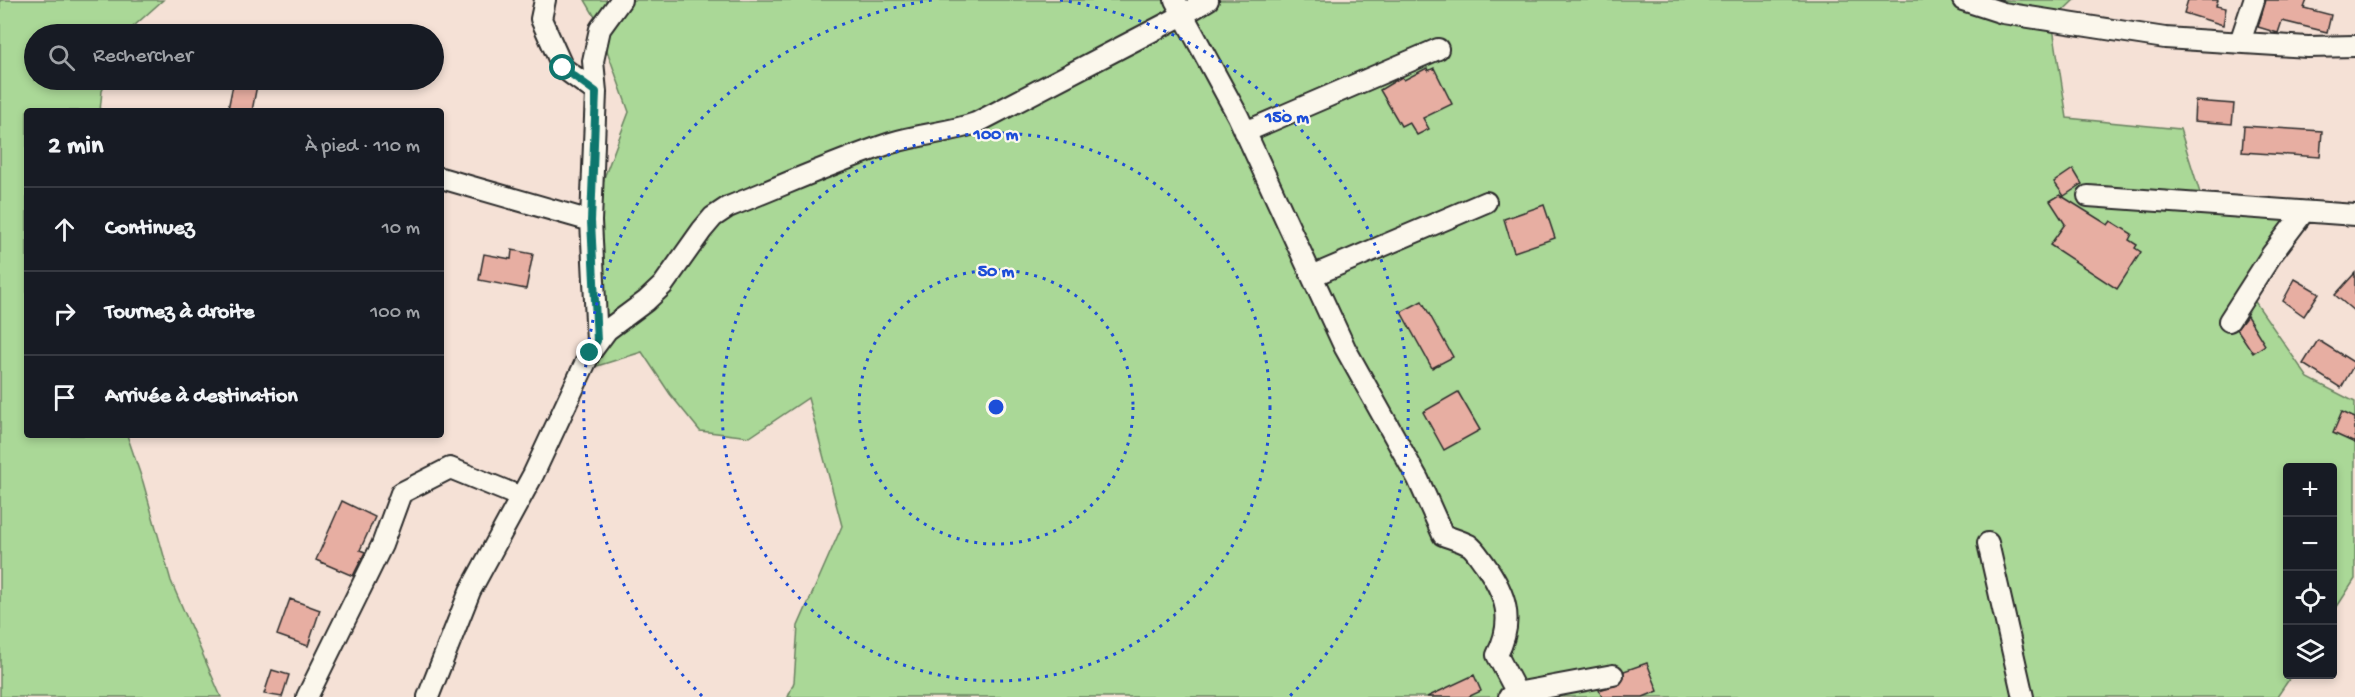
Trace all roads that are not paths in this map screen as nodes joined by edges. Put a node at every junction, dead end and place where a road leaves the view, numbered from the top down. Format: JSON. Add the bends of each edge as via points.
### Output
{"nodes":[{"id":1,"x":545,"y":0,"type":"edge"},
{"id":2,"x":621,"y":0,"type":"edge"},
{"id":3,"x":1208,"y":0,"type":"edge"},
{"id":4,"x":1963,"y":0,"type":"edge"},
{"id":5,"x":2254,"y":0,"type":"edge"},
{"id":6,"x":1179,"y":8,"type":"edge"},
{"id":7,"x":2240,"y":42,"type":"junction"},
{"id":8,"x":2355,"y":46,"type":"edge"},
{"id":9,"x":1438,"y":49,"type":"dead end"},
{"id":10,"x":596,"y":92,"type":"junction"},
{"id":11,"x":1245,"y":132,"type":"junction"},
{"id":12,"x":444,"y":179,"type":"edge"},
{"id":13,"x":2088,"y":196,"type":"dead end"},
{"id":14,"x":1486,"y":201,"type":"dead end"},
{"id":15,"x":2303,"y":213,"type":"junction"},
{"id":16,"x":2355,"y":215,"type":"edge"},
{"id":17,"x":591,"y":221,"type":"junction"},
{"id":18,"x":1312,"y":276,"type":"junction"},
{"id":19,"x":2229,"y":321,"type":"dead end"},
{"id":20,"x":597,"y":341,"type":"junction"},
{"id":21,"x":521,"y":497,"type":"junction"},
{"id":22,"x":1988,"y":543,"type":"dead end"},
{"id":23,"x":1613,"y":675,"type":"dead end"},
{"id":24,"x":1513,"y":695,"type":"edge"},
{"id":25,"x":307,"y":697,"type":"edge"},
{"id":26,"x":428,"y":697,"type":"edge"},
{"id":27,"x":2023,"y":697,"type":"edge"}],
"edges":[{"from":1,"to":10,"type":"street","via":[[541,19],[563,68]]},
{"from":2,"to":10,"type":"street","via":[[600,30],[595,45]]},
{"from":3,"to":6,"type":"street"},
{"from":4,"to":7,"type":"street","via":[[2003,13],[2052,21],[2165,38]]},
{"from":5,"to":7,"type":"street"},
{"from":6,"to":11,"type":"street"},
{"from":6,"to":20,"type":"street","via":[[976,123],[890,143],[728,207],[702,230],[663,285]]},
{"from":7,"to":8,"type":"street"},
{"from":9,"to":11,"type":"street"},
{"from":10,"to":17,"type":"street"},
{"from":11,"to":18,"type":"street"},
{"from":12,"to":17,"type":"street"},
{"from":13,"to":15,"type":"street"},
{"from":14,"to":18,"type":"street"},
{"from":15,"to":16,"type":"street"},
{"from":15,"to":19,"type":"street"},
{"from":17,"to":20,"type":"street"},
{"from":18,"to":24,"type":"street","via":[[1345,348],[1418,479],[1443,535],[1471,546],[1498,585],[1508,625],[1497,655]]},
{"from":20,"to":21,"type":"street"},
{"from":21,"to":25,"type":"street","via":[[450,468],[401,493],[382,545]]},
{"from":21,"to":26,"type":"street","via":[[470,591]]},
{"from":22,"to":27,"type":"street"},
{"from":23,"to":24,"type":"street"}]}
